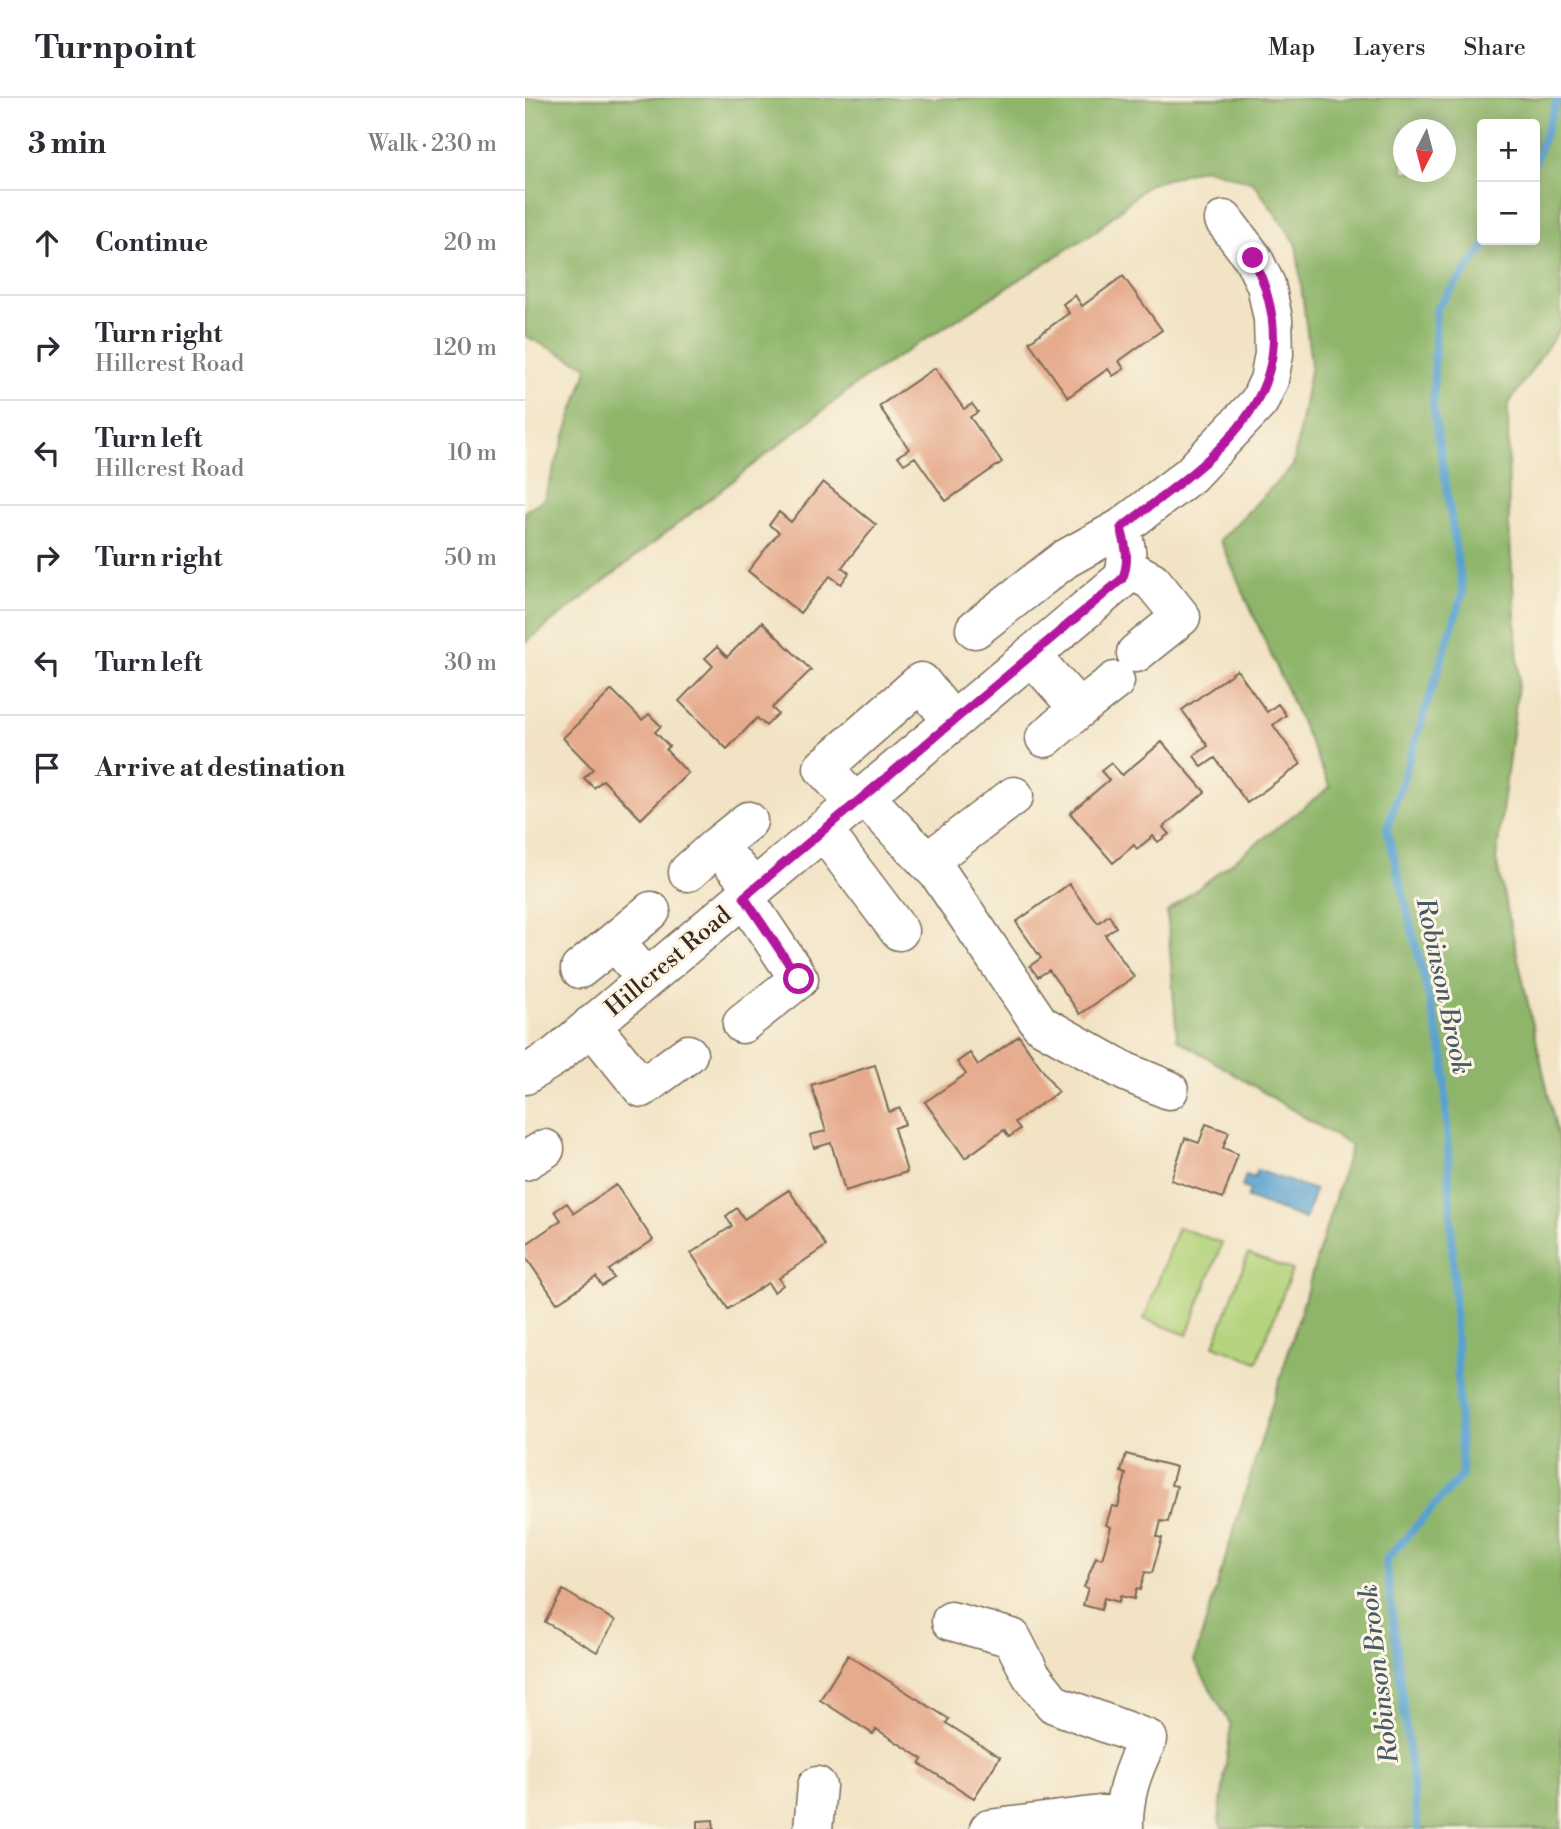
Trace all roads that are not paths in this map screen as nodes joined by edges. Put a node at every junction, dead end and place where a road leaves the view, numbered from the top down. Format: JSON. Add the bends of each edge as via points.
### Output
{"nodes":[{"id":1,"x":1224,"y":220,"type":"dead end"},
{"id":2,"x":1121,"y":528,"type":"junction"},
{"id":3,"x":1127,"y":568,"type":"junction"},
{"id":4,"x":975,"y":629,"type":"dead end"},
{"id":5,"x":1031,"y":656,"type":"junction"},
{"id":6,"x":1079,"y":709,"type":"junction"},
{"id":7,"x":952,"y":721,"type":"junction"},
{"id":8,"x":1045,"y":738,"type":"dead end"},
{"id":9,"x":1014,"y":796,"type":"dead end"},
{"id":10,"x":860,"y":799,"type":"junction"},
{"id":11,"x":748,"y":821,"type":"dead end"},
{"id":12,"x":823,"y":830,"type":"junction"},
{"id":13,"x":717,"y":846,"type":"junction"},
{"id":14,"x":927,"y":862,"type":"junction"},
{"id":15,"x":688,"y":872,"type":"dead end"},
{"id":16,"x":749,"y":892,"type":"junction"},
{"id":17,"x":651,"y":911,"type":"dead end"},
{"id":18,"x":899,"y":931,"type":"dead end"},
{"id":19,"x":615,"y":941,"type":"junction"},
{"id":20,"x":580,"y":969,"type":"dead end"},
{"id":21,"x":646,"y":979,"type":"junction"},
{"id":22,"x":742,"y":1024,"type":"dead end"},
{"id":23,"x":591,"y":1026,"type":"junction"},
{"id":24,"x":688,"y":1054,"type":"dead end"},
{"id":25,"x":525,"y":1074,"type":"edge"},
{"id":26,"x":1169,"y":1090,"type":"dead end"},
{"id":27,"x":951,"y":1621,"type":"dead end"},
{"id":28,"x":817,"y":1786,"type":"dead end"},
{"id":29,"x":1124,"y":1820,"type":"edge"},
{"id":30,"x":813,"y":1829,"type":"edge"},
{"id":31,"x":989,"y":1829,"type":"edge"}],
"edges":[{"from":1,"to":2,"type":"street","via":[[1253,258],[1266,285],[1273,342],[1269,380],[1259,402],[1207,457]]},
{"from":2,"to":3,"type":"street"},
{"from":2,"to":4,"type":"street","via":[[1065,559]]},
{"from":3,"to":5,"type":"street","name":"Hillcrest Road","via":[[1122,579]]},
{"from":3,"to":6,"type":"street","via":[[1152,581],[1181,618]]},
{"from":5,"to":6,"type":"street"},
{"from":5,"to":7,"type":"street","name":"Hillcrest Road"},
{"from":6,"to":8,"type":"street"},
{"from":7,"to":10,"type":"street","name":"Hillcrest Road"},
{"from":7,"to":10,"type":"street","via":[[921,682],[823,768]]},
{"from":9,"to":14,"type":"street"},
{"from":10,"to":12,"type":"street","name":"Hillcrest Road"},
{"from":10,"to":14,"type":"street"},
{"from":11,"to":13,"type":"street"},
{"from":12,"to":16,"type":"street","name":"Hillcrest Road"},
{"from":12,"to":18,"type":"street"},
{"from":13,"to":15,"type":"street"},
{"from":13,"to":16,"type":"street"},
{"from":14,"to":26,"type":"street","via":[[1040,1024],[1126,1072]]},
{"from":16,"to":21,"type":"street","name":"Hillcrest Road"},
{"from":16,"to":22,"type":"street","via":[[799,979]]},
{"from":17,"to":19,"type":"street"},
{"from":19,"to":20,"type":"street"},
{"from":19,"to":21,"type":"street"},
{"from":21,"to":23,"type":"street","name":"Hillcrest Road"},
{"from":23,"to":24,"type":"street","via":[[642,1088]]},
{"from":23,"to":25,"type":"street","name":"Hillcrest Road"},
{"from":27,"to":29,"type":"street","via":[[1012,1639],[1031,1675],[1054,1704],[1148,1739],[1132,1772]]},
{"from":28,"to":30,"type":"street"},
{"from":29,"to":31,"type":"street"}]}
